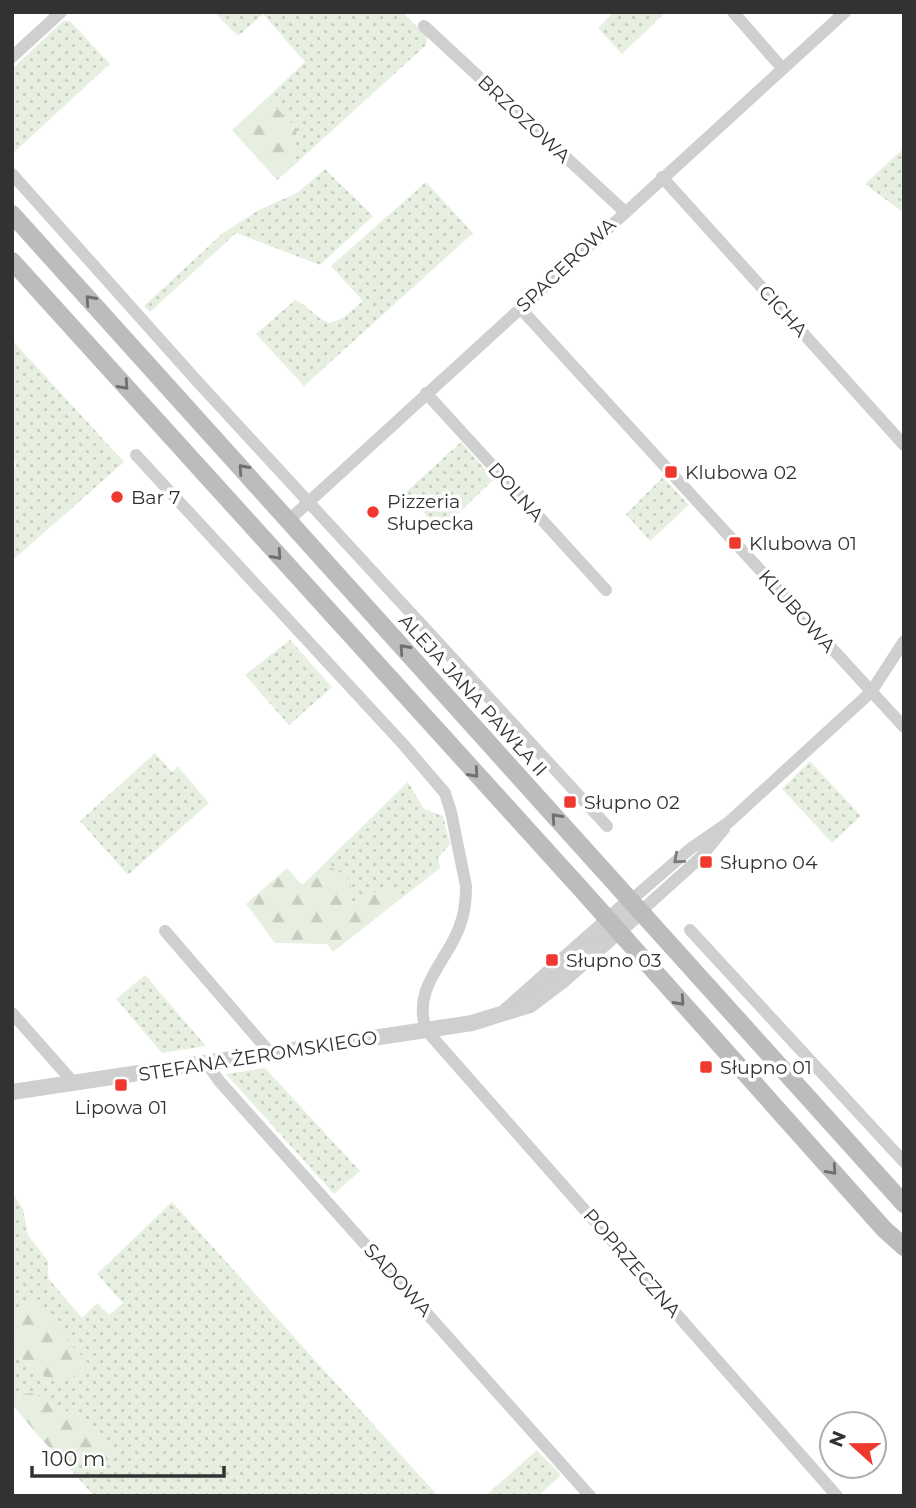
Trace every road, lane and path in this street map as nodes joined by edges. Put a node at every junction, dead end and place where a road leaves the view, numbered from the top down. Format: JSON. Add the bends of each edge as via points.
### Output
{"nodes":[{"id":1,"x":61,"y":12,"type":"edge"},
{"id":2,"x":733,"y":12,"type":"edge"},
{"id":3,"x":845,"y":12,"type":"edge"},
{"id":4,"x":424,"y":26,"type":"dead end"},
{"id":5,"x":12,"y":57,"type":"edge"},
{"id":6,"x":782,"y":68,"type":"junction"},
{"id":7,"x":12,"y":174,"type":"edge"},
{"id":8,"x":662,"y":177,"type":"junction"},
{"id":9,"x":624,"y":212,"type":"junction"},
{"id":10,"x":12,"y":214,"type":"edge"},
{"id":11,"x":12,"y":261,"type":"edge"},
{"id":12,"x":520,"y":308,"type":"junction"},
{"id":13,"x":426,"y":393,"type":"junction"},
{"id":14,"x":904,"y":445,"type":"edge"},
{"id":15,"x":136,"y":454,"type":"dead end"},
{"id":16,"x":309,"y":501,"type":"junction"},
{"id":17,"x":289,"y":520,"type":"junction"},
{"id":18,"x":606,"y":590,"type":"dead end"},
{"id":19,"x":904,"y":641,"type":"edge"},
{"id":20,"x":871,"y":692,"type":"junction"},
{"id":21,"x":904,"y":727,"type":"edge"},
{"id":22,"x":607,"y":826,"type":"dead end"},
{"id":23,"x":635,"y":906,"type":"junction"},
{"id":24,"x":613,"y":926,"type":"junction"},
{"id":25,"x":690,"y":930,"type":"dead end"},
{"id":26,"x":165,"y":931,"type":"dead end"},
{"id":27,"x":12,"y":1013,"type":"edge"},
{"id":28,"x":426,"y":1031,"type":"junction"},
{"id":29,"x":272,"y":1055,"type":"junction"},
{"id":30,"x":207,"y":1063,"type":"junction"},
{"id":31,"x":73,"y":1082,"type":"junction"},
{"id":32,"x":12,"y":1092,"type":"edge"},
{"id":33,"x":899,"y":1148,"type":"edge"},
{"id":34,"x":904,"y":1162,"type":"edge"},
{"id":35,"x":904,"y":1204,"type":"edge"},
{"id":36,"x":904,"y":1247,"type":"edge"},
{"id":37,"x":590,"y":1496,"type":"edge"},
{"id":38,"x":837,"y":1496,"type":"edge"}],
"edges":[{"from":1,"to":5,"type":"street"},
{"from":2,"to":6,"type":"street"},
{"from":3,"to":6,"type":"street","name":"SPACEROWA"},
{"from":4,"to":9,"type":"street","name":"BRZOZOWA"},
{"from":6,"to":8,"type":"street","name":"SPACEROWA"},
{"from":7,"to":16,"type":"street"},
{"from":8,"to":9,"type":"street","name":"SPACEROWA"},
{"from":8,"to":14,"type":"street","name":"CICHA"},
{"from":9,"to":12,"type":"street","name":"SPACEROWA"},
{"from":17,"to":10,"type":"main road","name":"ALEJA JANA PAWŁA II","one_way":true},
{"from":11,"to":24,"type":"main road","one_way":true},
{"from":12,"to":13,"type":"street","name":"SPACEROWA"},
{"from":12,"to":20,"type":"street","name":"KLUBOWA"},
{"from":13,"to":16,"type":"street","name":"SPACEROWA"},
{"from":13,"to":18,"type":"street","name":"DOLNA"},
{"from":15,"to":28,"type":"street","via":[[445,793],[466,896],[463,919],[424,996],[421,1016]]},
{"from":16,"to":17,"type":"street","name":"SPACEROWA"},
{"from":16,"to":22,"type":"street"},
{"from":23,"to":17,"type":"main road","name":"ALEJA JANA PAWŁA II","one_way":true},
{"from":19,"to":20,"type":"street"},
{"from":20,"to":21,"type":"street","name":"KLUBOWA"},
{"from":20,"to":23,"type":"street","via":[[729,822],[701,857]]},
{"from":23,"to":24,"type":"street","name":"STEFANA ŻEROMSKIEGO"},
{"from":23,"to":35,"type":"main road","name":"ALEJA JANA PAWŁA II"},
{"from":24,"to":28,"type":"street","name":"STEFANA ŻEROMSKIEGO","via":[[541,998],[518,1010]]},
{"from":24,"to":36,"type":"main road","one_way":true},
{"from":25,"to":33,"type":"street"},
{"from":26,"to":29,"type":"street"},
{"from":27,"to":31,"type":"street"},
{"from":28,"to":29,"type":"street","name":"STEFANA ŻEROMSKIEGO"},
{"from":28,"to":38,"type":"street","name":"POPRZECZNA"},
{"from":29,"to":30,"type":"street","name":"STEFANA ŻEROMSKIEGO"},
{"from":30,"to":31,"type":"street","name":"STEFANA ŻEROMSKIEGO"},
{"from":30,"to":37,"type":"street","name":"SADOWA"},
{"from":31,"to":32,"type":"street","name":"STEFANA ŻEROMSKIEGO"},
{"from":33,"to":34,"type":"street"}]}
